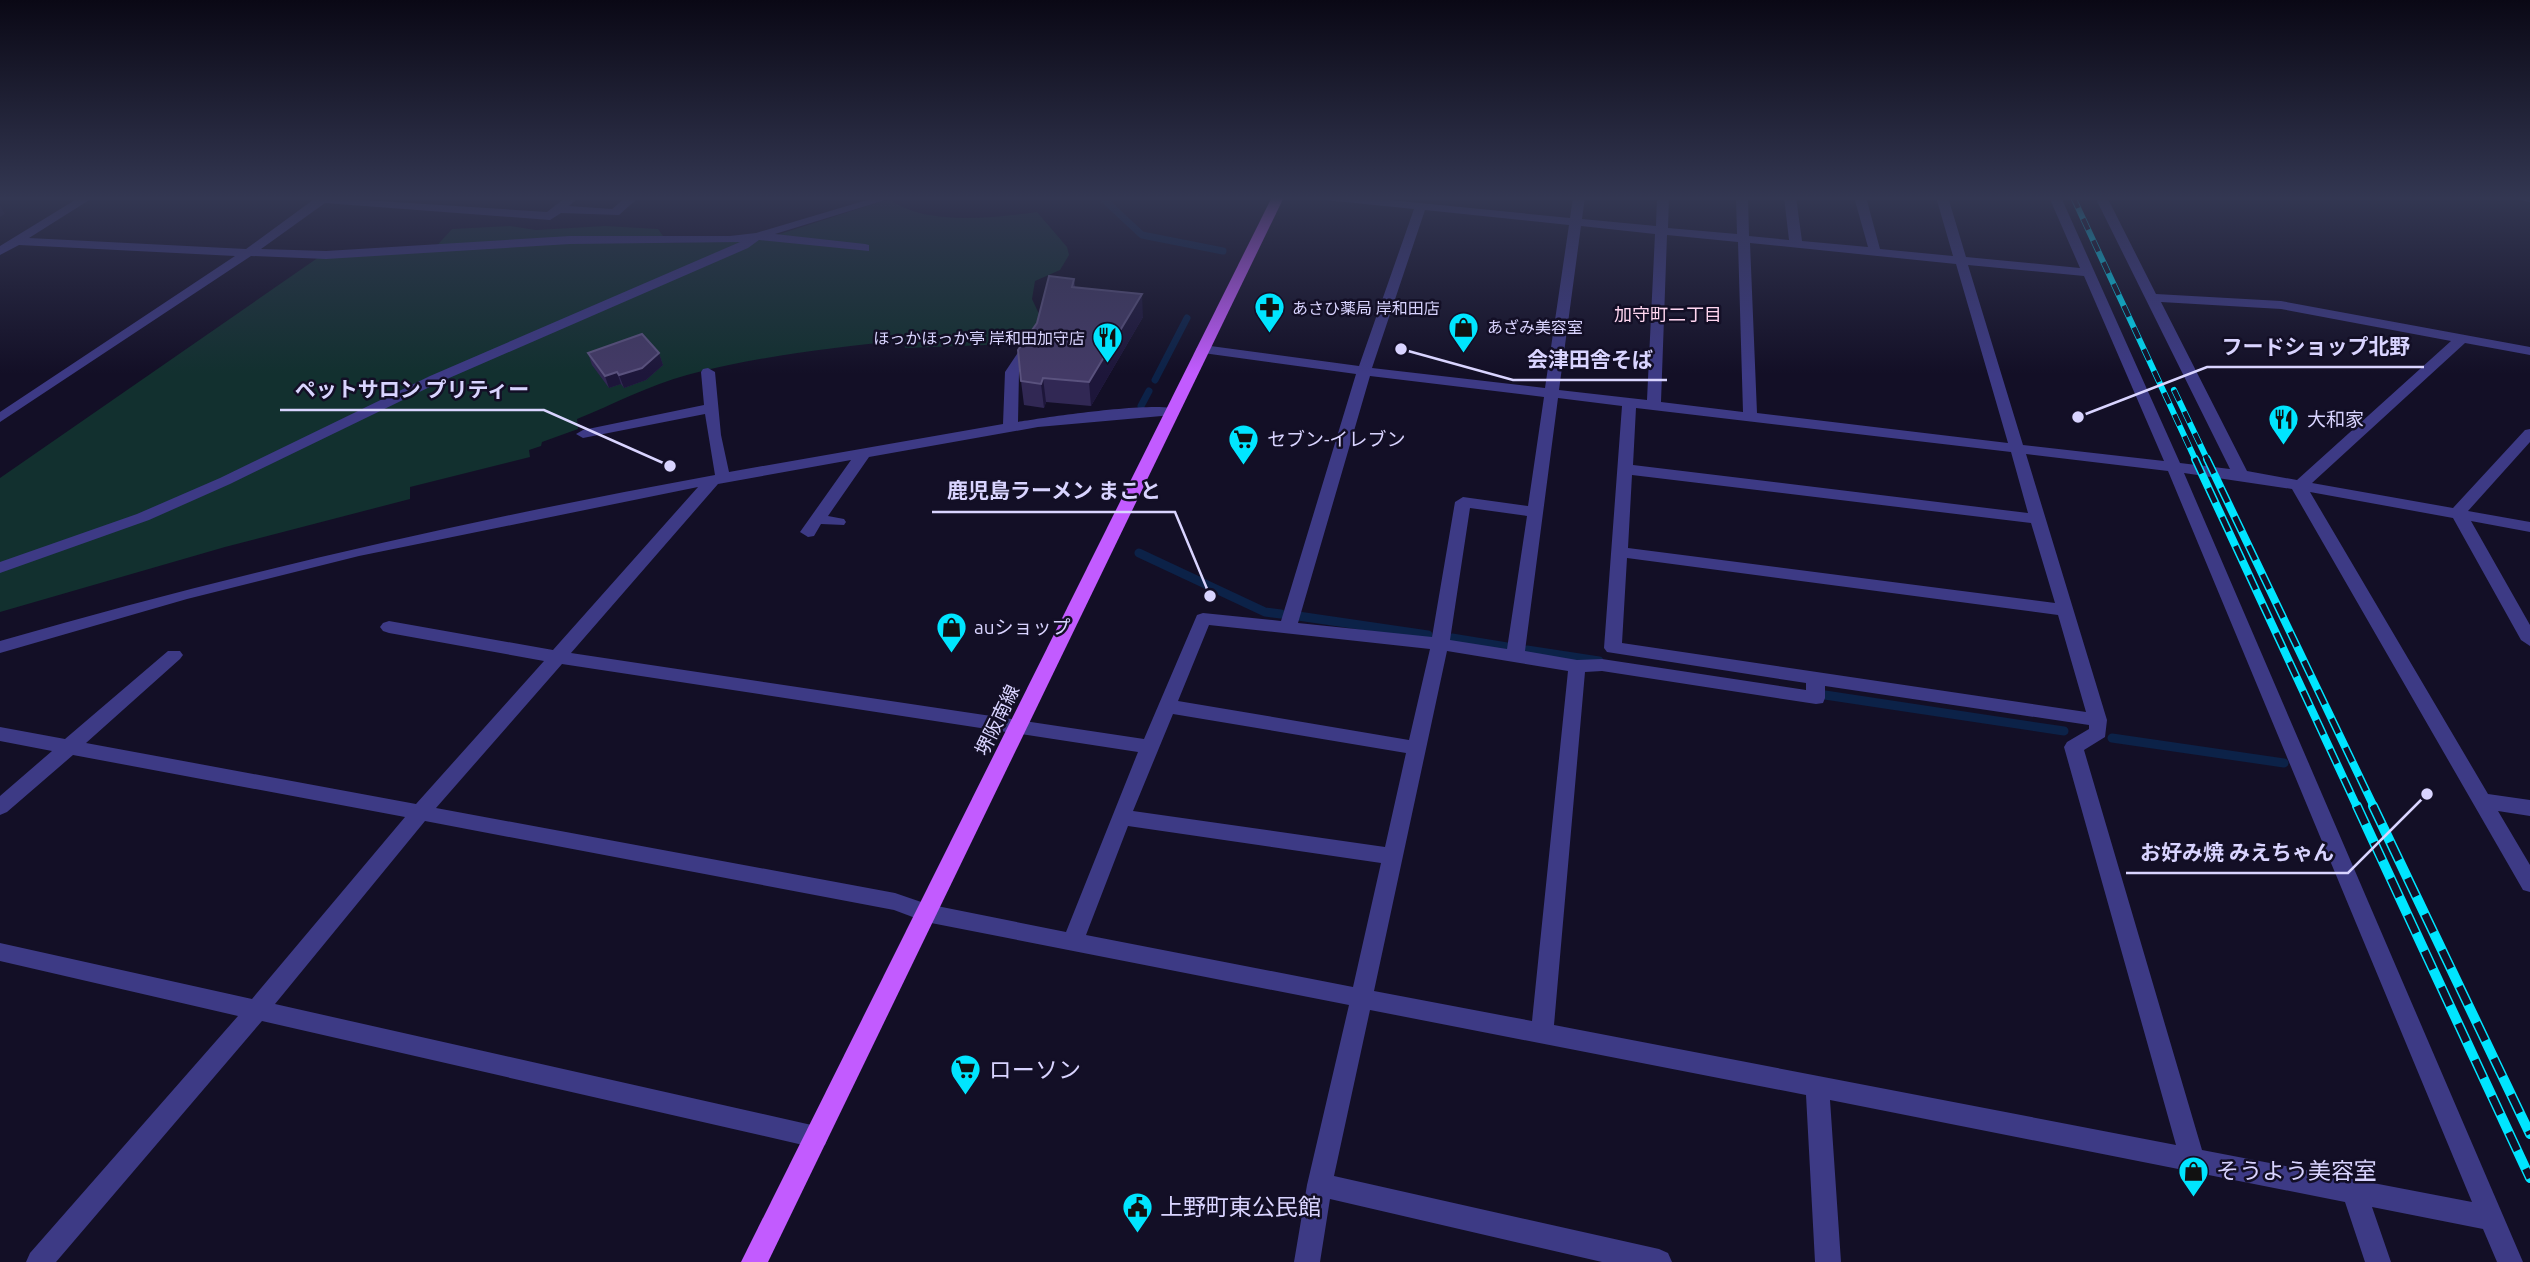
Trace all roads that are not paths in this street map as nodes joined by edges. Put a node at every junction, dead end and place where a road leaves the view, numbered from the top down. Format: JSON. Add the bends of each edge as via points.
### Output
{"nodes":[{"id":1,"x":244,"y":256,"type":"edge"},
{"id":2,"x":718,"y":256,"type":"edge"},
{"id":3,"x":1249,"y":256,"type":"edge"},
{"id":4,"x":1404,"y":256,"type":"edge"},
{"id":5,"x":1570,"y":256,"type":"edge"},
{"id":6,"x":1659,"y":256,"type":"edge"},
{"id":7,"x":1745,"y":256,"type":"edge"},
{"id":8,"x":1921,"y":256,"type":"edge"},
{"id":9,"x":1958,"y":256,"type":"edge"},
{"id":10,"x":2081,"y":256,"type":"edge"},
{"id":11,"x":2131,"y":256,"type":"edge"},
{"id":12,"x":1959,"y":260,"type":"junction"},
{"id":13,"x":2088,"y":273,"type":"junction"},
{"id":14,"x":2152,"y":298,"type":"junction"},
{"id":15,"x":2462,"y":338,"type":"junction"},
{"id":16,"x":1203,"y":349,"type":"junction"},
{"id":17,"x":1026,"y":351,"type":"edge"},
{"id":18,"x":2530,"y":351,"type":"edge"},
{"id":19,"x":1364,"y":371,"type":"junction"},
{"id":20,"x":708,"y":372,"type":"dead end"},
{"id":21,"x":1550,"y":393,"type":"junction"},
{"id":22,"x":1629,"y":402,"type":"junction"},
{"id":23,"x":1654,"y":406,"type":"junction"},
{"id":24,"x":711,"y":408,"type":"junction"},
{"id":25,"x":1172,"y":411,"type":"junction"},
{"id":26,"x":1750,"y":417,"type":"junction"},
{"id":27,"x":0,"y":418,"type":"edge"},
{"id":28,"x":1010,"y":428,"type":"junction"},
{"id":29,"x":2530,"y":432,"type":"edge"},
{"id":30,"x":583,"y":435,"type":"dead end"},
{"id":31,"x":2019,"y":449,"type":"junction"},
{"id":32,"x":863,"y":454,"type":"junction"},
{"id":33,"x":2174,"y":467,"type":"junction"},
{"id":34,"x":1624,"y":469,"type":"junction"},
{"id":35,"x":2241,"y":475,"type":"junction"},
{"id":36,"x":718,"y":479,"type":"junction"},
{"id":37,"x":2299,"y":487,"type":"junction"},
{"id":38,"x":1534,"y":512,"type":"junction"},
{"id":39,"x":2458,"y":513,"type":"junction"},
{"id":40,"x":2037,"y":519,"type":"junction"},
{"id":41,"x":838,"y":522,"type":"dead end"},
{"id":42,"x":2530,"y":527,"type":"edge"},
{"id":43,"x":1619,"y":552,"type":"junction"},
{"id":44,"x":0,"y":568,"type":"edge"},
{"id":45,"x":2066,"y":610,"type":"junction"},
{"id":46,"x":388,"y":627,"type":"dead end"},
{"id":47,"x":1288,"y":628,"type":"junction"},
{"id":48,"x":2530,"y":640,"type":"edge"},
{"id":49,"x":1440,"y":644,"type":"junction"},
{"id":50,"x":0,"y":647,"type":"edge"},
{"id":51,"x":174,"y":655,"type":"dead end"},
{"id":52,"x":1515,"y":656,"type":"junction"},
{"id":53,"x":557,"y":657,"type":"junction"},
{"id":54,"x":1577,"y":666,"type":"junction"},
{"id":55,"x":1815,"y":678,"type":"junction"},
{"id":56,"x":1166,"y":706,"type":"junction"},
{"id":57,"x":2098,"y":720,"type":"junction"},
{"id":58,"x":1018,"y":725,"type":"junction"},
{"id":59,"x":0,"y":734,"type":"edge"},
{"id":60,"x":70,"y":747,"type":"junction"},
{"id":61,"x":1152,"y":747,"type":"junction"},
{"id":62,"x":1417,"y":748,"type":"junction"},
{"id":63,"x":2483,"y":802,"type":"junction"},
{"id":64,"x":0,"y":807,"type":"edge"},
{"id":65,"x":2530,"y":808,"type":"edge"},
{"id":66,"x":420,"y":813,"type":"junction"},
{"id":67,"x":1121,"y":817,"type":"junction"},
{"id":68,"x":1392,"y":856,"type":"junction"},
{"id":69,"x":2530,"y":884,"type":"edge"},
{"id":70,"x":926,"y":913,"type":"junction"},
{"id":71,"x":1073,"y":942,"type":"junction"},
{"id":72,"x":0,"y":952,"type":"edge"},
{"id":73,"x":1360,"y":997,"type":"junction"},
{"id":74,"x":258,"y":1009,"type":"junction"},
{"id":75,"x":1542,"y":1033,"type":"junction"},
{"id":76,"x":1817,"y":1087,"type":"junction"},
{"id":77,"x":816,"y":1137,"type":"junction"},
{"id":78,"x":2193,"y":1160,"type":"junction"},
{"id":79,"x":1320,"y":1185,"type":"junction"},
{"id":80,"x":2354,"y":1191,"type":"junction"},
{"id":81,"x":2491,"y":1218,"type":"junction"},
{"id":82,"x":39,"y":1262,"type":"edge"},
{"id":83,"x":754,"y":1262,"type":"edge"},
{"id":84,"x":1307,"y":1262,"type":"edge"},
{"id":85,"x":1659,"y":1262,"type":"edge"},
{"id":86,"x":1828,"y":1262,"type":"edge"},
{"id":87,"x":2378,"y":1262,"type":"edge"},
{"id":88,"x":2510,"y":1262,"type":"edge"}],
"edges":[{"from":1,"to":27,"type":"street"},
{"from":2,"to":44,"type":"street","via":[[435,379],[213,487]]},
{"from":3,"to":16,"type":"main road","name":"堺阪南線"},
{"from":4,"to":19,"type":"street"},
{"from":5,"to":21,"type":"street"},
{"from":6,"to":23,"type":"street"},
{"from":7,"to":26,"type":"street"},
{"from":8,"to":12,"type":"street"},
{"from":9,"to":12,"type":"street"},
{"from":10,"to":13,"type":"street"},
{"from":11,"to":14,"type":"street"},
{"from":12,"to":13,"type":"street"},
{"from":12,"to":31,"type":"street"},
{"from":13,"to":33,"type":"street"},
{"from":14,"to":15,"type":"street","via":[[2281,305]]},
{"from":14,"to":35,"type":"street"},
{"from":15,"to":18,"type":"street"},
{"from":15,"to":37,"type":"street"},
{"from":16,"to":19,"type":"street"},
{"from":16,"to":25,"type":"main road","name":"堺阪南線"},
{"from":17,"to":28,"type":"street","via":[[1012,372]]},
{"from":19,"to":21,"type":"street"},
{"from":19,"to":47,"type":"street"},
{"from":20,"to":24,"type":"street"},
{"from":21,"to":22,"type":"street"},
{"from":21,"to":38,"type":"street"},
{"from":22,"to":23,"type":"street"},
{"from":22,"to":34,"type":"street"},
{"from":23,"to":26,"type":"street"},
{"from":24,"to":30,"type":"street"},
{"from":24,"to":36,"type":"street"},
{"from":25,"to":28,"type":"street","via":[[1128,412]]},
{"from":25,"to":58,"type":"main road","name":"堺阪南線"},
{"from":26,"to":31,"type":"street"},
{"from":28,"to":32,"type":"street"},
{"from":29,"to":39,"type":"street"},
{"from":31,"to":33,"type":"street"},
{"from":31,"to":40,"type":"street"},
{"from":32,"to":36,"type":"street"},
{"from":32,"to":41,"type":"street","via":[[812,525]]},
{"from":33,"to":35,"type":"street"},
{"from":33,"to":81,"type":"street"},
{"from":34,"to":40,"type":"street"},
{"from":34,"to":43,"type":"street"},
{"from":35,"to":37,"type":"street"},
{"from":36,"to":50,"type":"street","via":[[388,545]]},
{"from":36,"to":53,"type":"street"},
{"from":37,"to":39,"type":"street"},
{"from":37,"to":63,"type":"street"},
{"from":38,"to":49,"type":"street","via":[[1463,502]]},
{"from":38,"to":52,"type":"street"},
{"from":39,"to":42,"type":"street"},
{"from":39,"to":48,"type":"street"},
{"from":40,"to":45,"type":"street"},
{"from":43,"to":45,"type":"street"},
{"from":43,"to":55,"type":"street","via":[[1613,648]]},
{"from":45,"to":57,"type":"street"},
{"from":46,"to":53,"type":"street"},
{"from":47,"to":49,"type":"street"},
{"from":47,"to":56,"type":"street","via":[[1203,619]]},
{"from":49,"to":52,"type":"street"},
{"from":49,"to":62,"type":"street"},
{"from":51,"to":60,"type":"street"},
{"from":52,"to":54,"type":"street"},
{"from":53,"to":58,"type":"street"},
{"from":53,"to":66,"type":"street"},
{"from":54,"to":55,"type":"street","via":[[1602,665],[1816,698]]},
{"from":54,"to":75,"type":"street"},
{"from":55,"to":57,"type":"street"},
{"from":56,"to":61,"type":"street"},
{"from":56,"to":62,"type":"street"},
{"from":57,"to":78,"type":"street","via":[[2098,732],[2074,747]]},
{"from":58,"to":61,"type":"street"},
{"from":58,"to":70,"type":"main road","name":"堺阪南線"},
{"from":59,"to":60,"type":"street"},
{"from":60,"to":64,"type":"street"},
{"from":60,"to":66,"type":"street"},
{"from":61,"to":67,"type":"street"},
{"from":62,"to":68,"type":"street"},
{"from":63,"to":65,"type":"street"},
{"from":63,"to":69,"type":"street"},
{"from":66,"to":70,"type":"street","via":[[895,902]]},
{"from":66,"to":74,"type":"street"},
{"from":67,"to":68,"type":"street"},
{"from":67,"to":71,"type":"street"},
{"from":68,"to":73,"type":"street"},
{"from":70,"to":71,"type":"street"},
{"from":70,"to":77,"type":"main road","name":"堺阪南線"},
{"from":71,"to":73,"type":"street"},
{"from":72,"to":74,"type":"street"},
{"from":73,"to":75,"type":"street"},
{"from":73,"to":79,"type":"street"},
{"from":74,"to":77,"type":"street"},
{"from":74,"to":82,"type":"street"},
{"from":75,"to":76,"type":"street"},
{"from":76,"to":78,"type":"street"},
{"from":76,"to":86,"type":"street"},
{"from":77,"to":83,"type":"main road","name":"堺阪南線"},
{"from":78,"to":80,"type":"street"},
{"from":79,"to":84,"type":"street"},
{"from":79,"to":85,"type":"street"},
{"from":80,"to":81,"type":"street"},
{"from":80,"to":87,"type":"street"},
{"from":81,"to":88,"type":"street"}]}
